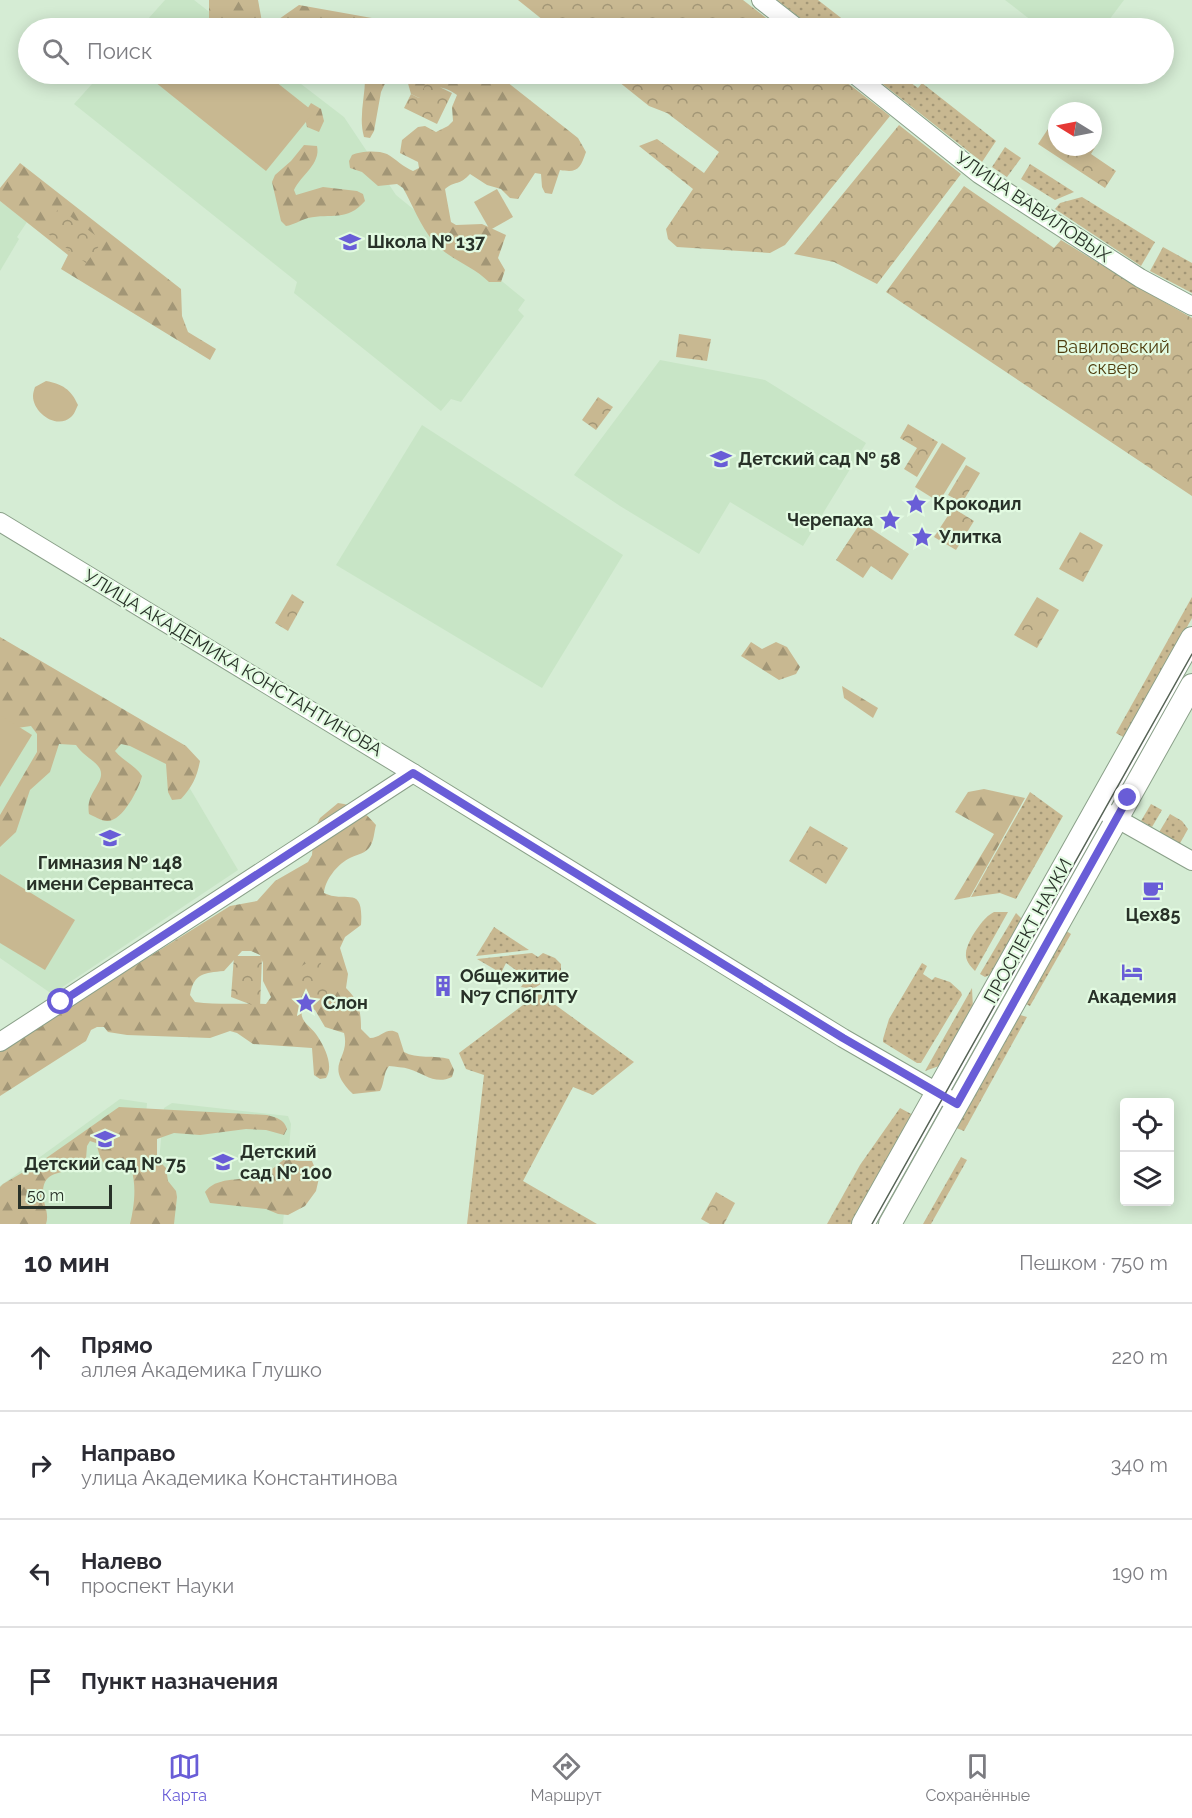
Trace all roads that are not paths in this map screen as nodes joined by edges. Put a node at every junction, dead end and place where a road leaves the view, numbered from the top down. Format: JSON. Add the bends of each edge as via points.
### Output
{"nodes":[{"id":1,"x":761,"y":0,"type":"edge"},
{"id":2,"x":784,"y":18,"type":"edge"},
{"id":3,"x":866,"y":84,"type":"edge"},
{"id":4,"x":1192,"y":306,"type":"edge"},
{"id":5,"x":0,"y":522,"type":"edge"},
{"id":6,"x":1192,"y":638,"type":"edge"},
{"id":7,"x":1192,"y":685,"type":"edge"},
{"id":8,"x":413,"y":773,"type":"junction"},
{"id":9,"x":1097,"y":807,"type":"junction"},
{"id":10,"x":1117,"y":819,"type":"junction"},
{"id":11,"x":1192,"y":861,"type":"edge"},
{"id":12,"x":0,"y":1042,"type":"edge"},
{"id":13,"x":937,"y":1093,"type":"junction"},
{"id":14,"x":957,"y":1104,"type":"junction"},
{"id":15,"x":863,"y":1224,"type":"edge"},
{"id":16,"x":890,"y":1224,"type":"edge"}],
"edges":[{"from":1,"to":2,"type":"street"},
{"from":3,"to":4,"type":"street","name":"УЛИЦА ВАВИЛОВЫХ","via":[[979,174],[1140,278]]},
{"from":5,"to":8,"type":"street","name":"УЛИЦА АКАДЕМИКА КОНСТАНТИНОВА"},
{"from":6,"to":9,"type":"main road","name":"ПРОСПЕКТ НАУКИ"},
{"from":7,"to":10,"type":"main road","name":"ПРОСПЕКТ НАУКИ"},
{"from":8,"to":12,"type":"street"},
{"from":8,"to":13,"type":"street","name":"УЛИЦА АКАДЕМИКА КОНСТАНТИНОВА"},
{"from":9,"to":10,"type":"street"},
{"from":9,"to":13,"type":"main road","name":"ПРОСПЕКТ НАУКИ"},
{"from":10,"to":11,"type":"street"},
{"from":10,"to":14,"type":"main road","name":"ПРОСПЕКТ НАУКИ"},
{"from":13,"to":14,"type":"street","name":"УЛИЦА АКАДЕМИКА КОНСТАНТИНОВА"},
{"from":13,"to":15,"type":"main road","name":"ПРОСПЕКТ НАУКИ"},
{"from":14,"to":16,"type":"main road","name":"ПРОСПЕКТ НАУКИ"}]}
